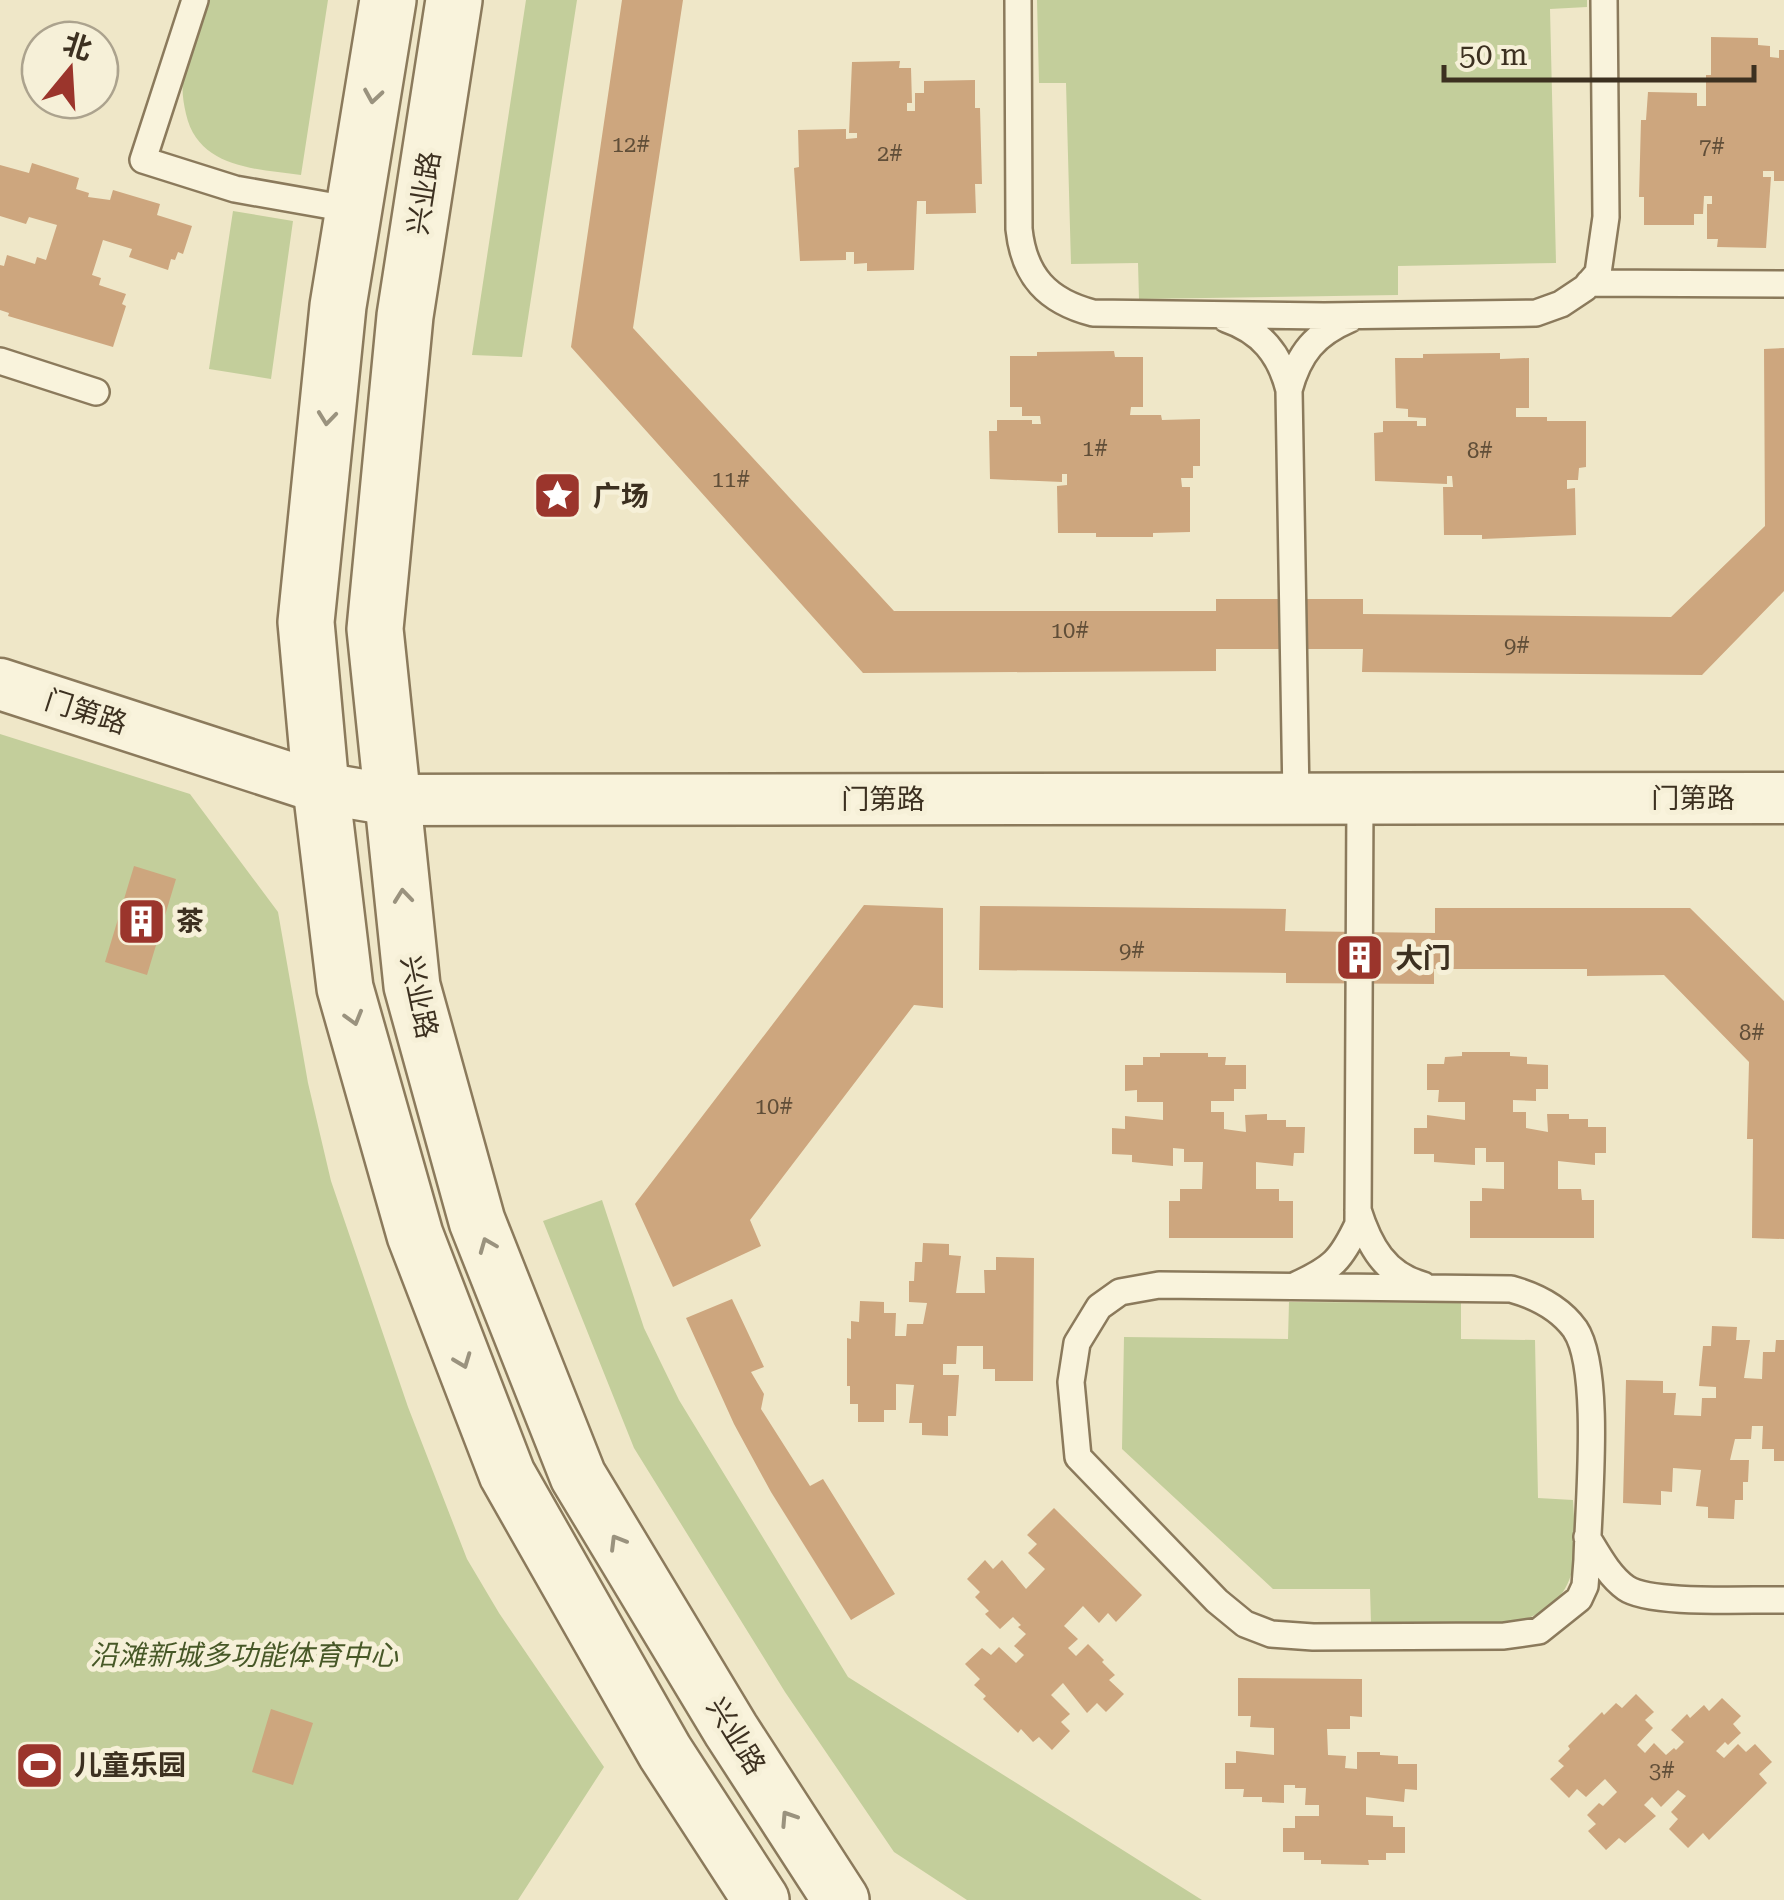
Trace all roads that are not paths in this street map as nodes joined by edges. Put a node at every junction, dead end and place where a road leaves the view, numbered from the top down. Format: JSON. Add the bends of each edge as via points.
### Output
{"nodes":[{"id":1,"x":195,"y":0,"type":"edge"},
{"id":2,"x":388,"y":0,"type":"edge"},
{"id":3,"x":454,"y":0,"type":"edge"},
{"id":4,"x":1018,"y":0,"type":"edge"},
{"id":5,"x":1604,"y":0,"type":"edge"},
{"id":6,"x":354,"y":210,"type":"junction"},
{"id":7,"x":1589,"y":283,"type":"junction"},
{"id":8,"x":1784,"y":284,"type":"edge"},
{"id":9,"x":1211,"y":314,"type":"junction"},
{"id":10,"x":1360,"y":315,"type":"junction"},
{"id":11,"x":0,"y":361,"type":"edge"},
{"id":12,"x":1289,"y":390,"type":"junction"},
{"id":13,"x":96,"y":392,"type":"dead end"},
{"id":14,"x":0,"y":684,"type":"edge"},
{"id":15,"x":321,"y":788,"type":"junction"},
{"id":16,"x":1296,"y":798,"type":"junction"},
{"id":17,"x":1360,"y":798,"type":"junction"},
{"id":18,"x":1784,"y":798,"type":"edge"},
{"id":19,"x":392,"y":800,"type":"junction"},
{"id":20,"x":1358,"y":1210,"type":"junction"},
{"id":21,"x":1292,"y":1288,"type":"junction"},
{"id":22,"x":1438,"y":1288,"type":"junction"},
{"id":23,"x":1587,"y":1538,"type":"junction"},
{"id":24,"x":1784,"y":1600,"type":"edge"},
{"id":25,"x":761,"y":1900,"type":"edge"},
{"id":26,"x":841,"y":1900,"type":"edge"}],
"edges":[{"from":1,"to":6,"type":"lane","via":[[143,160],[234,190]]},
{"from":2,"to":6,"type":"street","one_way":true},
{"from":3,"to":19,"type":"street","name":"兴业路","via":[[404,316],[375,629]]},
{"from":4,"to":9,"type":"lane","via":[[1018,229],[1030,270],[1069,307],[1093,313]]},
{"from":5,"to":7,"type":"lane","via":[[1606,217],[1598,273]]},
{"from":6,"to":15,"type":"street","one_way":true,"via":[[306,622]]},
{"from":7,"to":8,"type":"lane"},
{"from":7,"to":10,"type":"lane","via":[[1536,313]]},
{"from":9,"to":10,"type":"lane"},
{"from":9,"to":12,"type":"lane","via":[[1247,326],[1266,342]]},
{"from":10,"to":12,"type":"lane","via":[[1316,336]]},
{"from":11,"to":13,"type":"lane"},
{"from":12,"to":16,"type":"lane"},
{"from":14,"to":15,"type":"street","name":"门第路"},
{"from":15,"to":19,"type":"street","name":"门第路"},
{"from":15,"to":25,"type":"street","one_way":true,"via":[[345,988],[415,1234],[507,1474],[665,1752]]},
{"from":16,"to":17,"type":"street","name":"门第路"},
{"from":16,"to":19,"type":"street","name":"门第路"},
{"from":17,"to":18,"type":"street","name":"门第路"},
{"from":17,"to":20,"type":"lane"},
{"from":26,"to":19,"type":"street","name":"兴业路","one_way":true,"via":[[578,1476],[477,1221],[412,986]]},
{"from":20,"to":21,"type":"lane","via":[[1342,1258]]},
{"from":20,"to":22,"type":"lane","via":[[1385,1264]]},
{"from":21,"to":22,"type":"lane"},
{"from":21,"to":23,"type":"lane","via":[[1159,1286],[1120,1292],[1100,1306],[1077,1343],[1071,1382],[1078,1457],[1217,1601],[1270,1634],[1538,1631],[1579,1599]]},
{"from":22,"to":23,"type":"lane","via":[[1537,1296],[1576,1331],[1590,1393]]},
{"from":23,"to":24,"type":"lane","via":[[1628,1590],[1656,1597]]}]}
